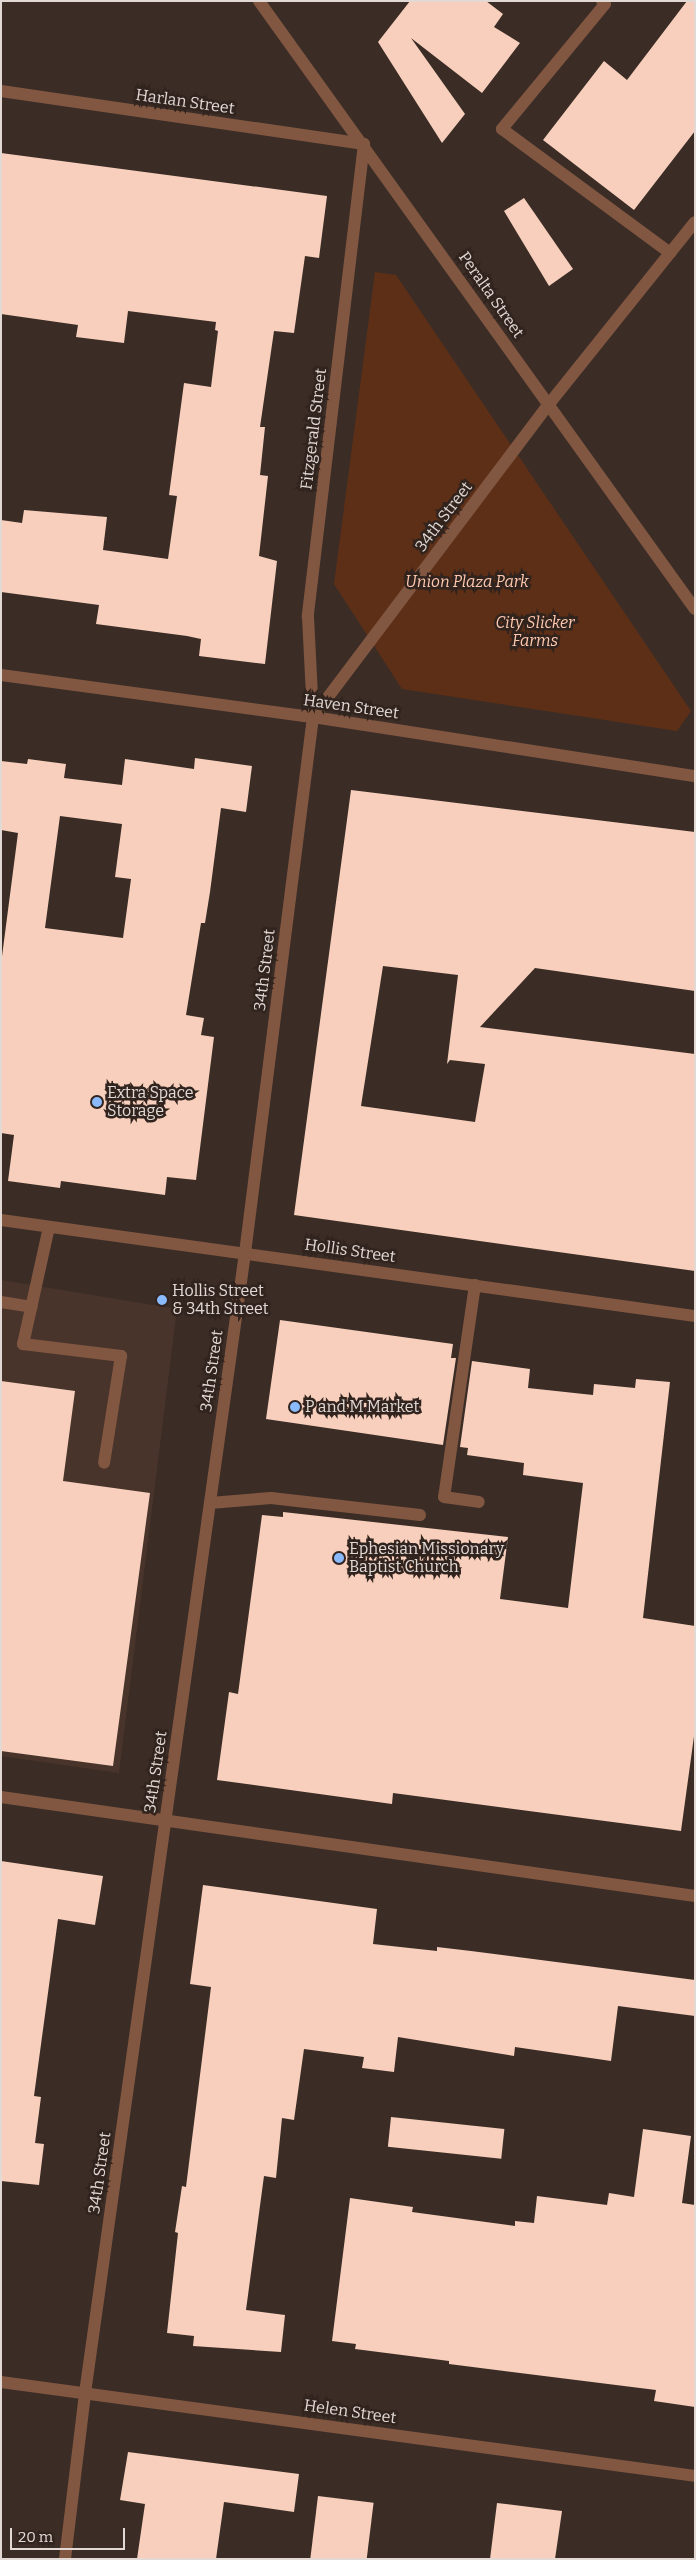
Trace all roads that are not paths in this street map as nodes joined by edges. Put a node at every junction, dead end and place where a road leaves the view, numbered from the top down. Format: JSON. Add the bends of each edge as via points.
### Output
{"nodes":[{"id":1,"x":259,"y":1,"type":"edge"},
{"id":2,"x":602,"y":1,"type":"edge"},
{"id":3,"x":1,"y":91,"type":"edge"},
{"id":4,"x":364,"y":144,"type":"junction"},
{"id":5,"x":695,"y":222,"type":"edge"},
{"id":6,"x":670,"y":253,"type":"junction"},
{"id":7,"x":549,"y":404,"type":"junction"},
{"id":8,"x":695,"y":609,"type":"edge"},
{"id":9,"x":1,"y":675,"type":"edge"},
{"id":10,"x":313,"y":717,"type":"junction"},
{"id":11,"x":695,"y":776,"type":"edge"},
{"id":12,"x":1,"y":1220,"type":"edge"},
{"id":13,"x":49,"y":1227,"type":"junction"},
{"id":14,"x":245,"y":1253,"type":"junction"},
{"id":15,"x":475,"y":1286,"type":"junction"},
{"id":16,"x":1,"y":1302,"type":"edge"},
{"id":17,"x":32,"y":1307,"type":"junction"},
{"id":18,"x":695,"y":1316,"type":"edge"},
{"id":19,"x":104,"y":1462,"type":"dead end"},
{"id":20,"x":479,"y":1502,"type":"dead end"},
{"id":21,"x":210,"y":1503,"type":"junction"},
{"id":22,"x":420,"y":1515,"type":"dead end"},
{"id":23,"x":1,"y":1797,"type":"edge"},
{"id":24,"x":165,"y":1820,"type":"junction"},
{"id":25,"x":695,"y":1896,"type":"edge"},
{"id":26,"x":1,"y":2382,"type":"edge"},
{"id":27,"x":85,"y":2393,"type":"junction"},
{"id":28,"x":695,"y":2476,"type":"edge"},
{"id":29,"x":65,"y":2559,"type":"edge"}],
"edges":[{"from":1,"to":4,"type":"street","name":"Peralta Street"},
{"from":2,"to":6,"type":"street","via":[[605,4],[502,129]]},
{"from":3,"to":4,"type":"street","name":"Harlan Street"},
{"from":4,"to":7,"type":"street","name":"Peralta Street"},
{"from":4,"to":10,"type":"street","name":"Fitzgerald Street","via":[[308,617]]},
{"from":5,"to":6,"type":"street","name":"34th Street"},
{"from":6,"to":7,"type":"street","name":"34th Street"},
{"from":7,"to":8,"type":"street","name":"Peralta Street"},
{"from":7,"to":10,"type":"street","name":"34th Street"},
{"from":9,"to":10,"type":"street","name":"Haven Street"},
{"from":10,"to":11,"type":"street","name":"Haven Street"},
{"from":10,"to":14,"type":"street","name":"34th Street"},
{"from":12,"to":13,"type":"street","name":"Hollis Street"},
{"from":13,"to":14,"type":"street","name":"Hollis Street"},
{"from":13,"to":17,"type":"street"},
{"from":14,"to":15,"type":"street","name":"Hollis Street"},
{"from":14,"to":21,"type":"street","name":"34th Street"},
{"from":15,"to":18,"type":"street","name":"Hollis Street"},
{"from":15,"to":20,"type":"street","via":[[444,1497]]},
{"from":16,"to":17,"type":"street"},
{"from":17,"to":19,"type":"street","via":[[23,1344],[121,1356]]},
{"from":21,"to":22,"type":"street","via":[[271,1498]]},
{"from":21,"to":24,"type":"street","name":"34th Street"},
{"from":23,"to":24,"type":"street"},
{"from":24,"to":25,"type":"street"},
{"from":24,"to":27,"type":"street","name":"34th Street"},
{"from":26,"to":27,"type":"street","name":"Helen Street"},
{"from":27,"to":28,"type":"street","name":"Helen Street"},
{"from":27,"to":29,"type":"street","name":"34th Street"}]}
